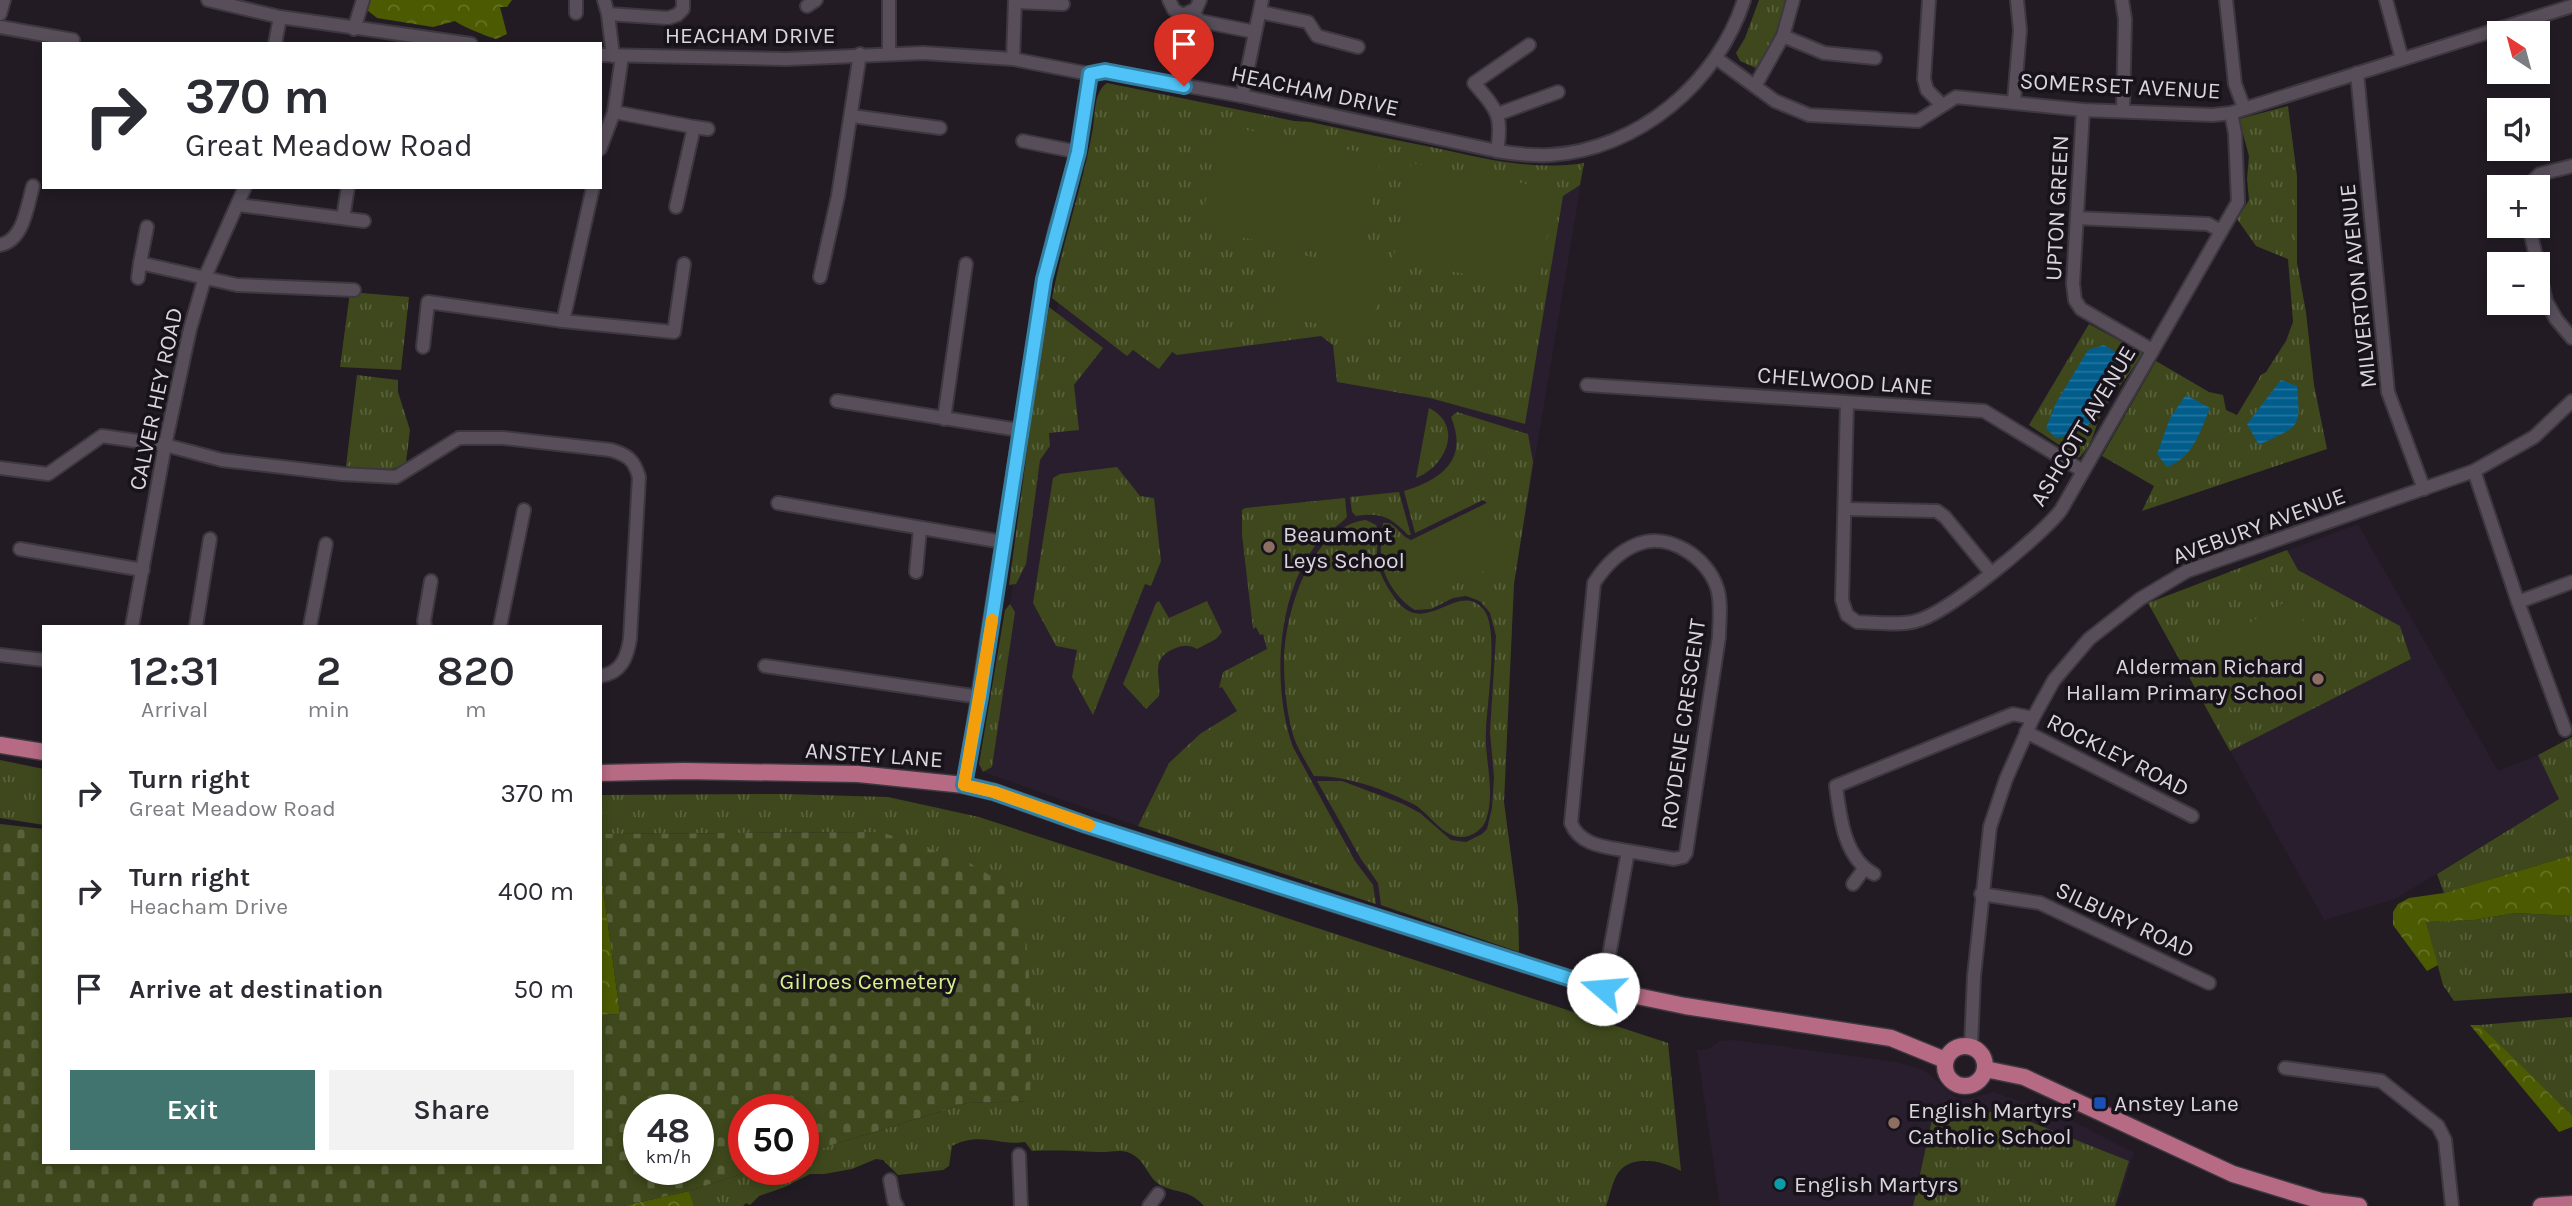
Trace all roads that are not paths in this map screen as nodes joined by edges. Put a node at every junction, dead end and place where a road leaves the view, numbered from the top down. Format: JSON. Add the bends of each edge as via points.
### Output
{"nodes":[{"id":1,"x":4,"y":0,"type":"edge"},
{"id":2,"x":208,"y":0,"type":"edge"},
{"id":3,"x":363,"y":0,"type":"edge"},
{"id":4,"x":604,"y":0,"type":"edge"},
{"id":5,"x":683,"y":0,"type":"edge"},
{"id":6,"x":889,"y":0,"type":"edge"},
{"id":7,"x":1169,"y":0,"type":"edge"},
{"id":8,"x":1200,"y":0,"type":"edge"},
{"id":9,"x":1744,"y":0,"type":"edge"},
{"id":10,"x":1793,"y":0,"type":"edge"},
{"id":11,"x":1929,"y":0,"type":"edge"},
{"id":12,"x":2017,"y":0,"type":"edge"},
{"id":13,"x":2122,"y":0,"type":"edge"},
{"id":14,"x":2226,"y":0,"type":"edge"},
{"id":15,"x":2386,"y":0,"type":"edge"},
{"id":16,"x":1015,"y":1,"type":"edge"},
{"id":17,"x":1063,"y":4,"type":"dead end"},
{"id":18,"x":1261,"y":6,"type":"edge"},
{"id":19,"x":2572,"y":6,"type":"edge"},
{"id":20,"x":1192,"y":12,"type":"junction"},
{"id":21,"x":0,"y":14,"type":"edge"},
{"id":22,"x":608,"y":14,"type":"junction"},
{"id":23,"x":280,"y":18,"type":"junction"},
{"id":24,"x":0,"y":27,"type":"edge"},
{"id":25,"x":354,"y":29,"type":"junction"},
{"id":26,"x":1255,"y":32,"type":"junction"},
{"id":27,"x":1783,"y":36,"type":"junction"},
{"id":28,"x":73,"y":38,"type":"edge"},
{"id":29,"x":275,"y":42,"type":"edge"},
{"id":30,"x":455,"y":42,"type":"edge"},
{"id":31,"x":1529,"y":46,"type":"dead end"},
{"id":32,"x":1358,"y":47,"type":"dead end"},
{"id":33,"x":889,"y":53,"type":"junction"},
{"id":34,"x":860,"y":54,"type":"junction"},
{"id":35,"x":612,"y":55,"type":"edge"},
{"id":36,"x":1716,"y":58,"type":"junction"},
{"id":37,"x":1875,"y":58,"type":"dead end"},
{"id":38,"x":1013,"y":59,"type":"junction"},
{"id":39,"x":2402,"y":59,"type":"junction"},
{"id":40,"x":2357,"y":73,"type":"junction"},
{"id":41,"x":1090,"y":74,"type":"junction"},
{"id":42,"x":1755,"y":86,"type":"junction"},
{"id":43,"x":1558,"y":92,"type":"dead end"},
{"id":44,"x":1242,"y":96,"type":"junction"},
{"id":45,"x":2014,"y":101,"type":"junction"},
{"id":46,"x":1941,"y":104,"type":"junction"},
{"id":47,"x":2083,"y":110,"type":"junction"},
{"id":48,"x":2123,"y":111,"type":"junction"},
{"id":49,"x":2238,"y":111,"type":"junction"},
{"id":50,"x":614,"y":112,"type":"junction"},
{"id":51,"x":1498,"y":114,"type":"junction"},
{"id":52,"x":852,"y":116,"type":"junction"},
{"id":53,"x":694,"y":127,"type":"junction"},
{"id":54,"x":940,"y":128,"type":"dead end"},
{"id":55,"x":708,"y":129,"type":"dead end"},
{"id":56,"x":602,"y":141,"type":"edge"},
{"id":57,"x":1023,"y":141,"type":"dead end"},
{"id":58,"x":1497,"y":151,"type":"junction"},
{"id":59,"x":1078,"y":152,"type":"junction"},
{"id":60,"x":2572,"y":166,"type":"edge"},
{"id":61,"x":2539,"y":175,"type":"edge"},
{"id":62,"x":33,"y":186,"type":"dead end"},
{"id":63,"x":244,"y":189,"type":"edge"},
{"id":64,"x":348,"y":189,"type":"edge"},
{"id":65,"x":593,"y":189,"type":"edge"},
{"id":66,"x":239,"y":205,"type":"junction"},
{"id":67,"x":676,"y":207,"type":"dead end"},
{"id":68,"x":343,"y":218,"type":"junction"},
{"id":69,"x":2077,"y":218,"type":"junction"},
{"id":70,"x":363,"y":221,"type":"dead end"},
{"id":71,"x":147,"y":226,"type":"dead end"},
{"id":72,"x":2221,"y":232,"type":"junction"},
{"id":73,"x":2532,"y":238,"type":"edge"},
{"id":74,"x":0,"y":245,"type":"edge"},
{"id":75,"x":141,"y":263,"type":"junction"},
{"id":76,"x":684,"y":264,"type":"dead end"},
{"id":77,"x":966,"y":264,"type":"dead end"},
{"id":78,"x":205,"y":277,"type":"junction"},
{"id":79,"x":820,"y":277,"type":"dead end"},
{"id":80,"x":138,"y":278,"type":"dead end"},
{"id":81,"x":354,"y":290,"type":"dead end"},
{"id":82,"x":563,"y":321,"type":"junction"},
{"id":83,"x":2572,"y":338,"type":"edge"},
{"id":84,"x":424,"y":346,"type":"dead end"},
{"id":85,"x":2152,"y":351,"type":"junction"},
{"id":86,"x":1587,"y":386,"type":"dead end"},
{"id":87,"x":836,"y":401,"type":"dead end"},
{"id":88,"x":2572,"y":401,"type":"edge"},
{"id":89,"x":1847,"y":402,"type":"junction"},
{"id":90,"x":944,"y":419,"type":"junction"},
{"id":91,"x":1019,"y":430,"type":"junction"},
{"id":92,"x":165,"y":445,"type":"junction"},
{"id":93,"x":0,"y":468,"type":"edge"},
{"id":94,"x":2083,"y":471,"type":"junction"},
{"id":95,"x":2474,"y":471,"type":"junction"},
{"id":96,"x":2424,"y":489,"type":"junction"},
{"id":97,"x":778,"y":503,"type":"dead end"},
{"id":98,"x":1845,"y":509,"type":"junction"},
{"id":99,"x":524,"y":510,"type":"dead end"},
{"id":100,"x":920,"y":529,"type":"junction"},
{"id":101,"x":210,"y":539,"type":"dead end"},
{"id":102,"x":1003,"y":542,"type":"junction"},
{"id":103,"x":326,"y":544,"type":"dead end"},
{"id":104,"x":20,"y":549,"type":"dead end"},
{"id":105,"x":142,"y":570,"type":"junction"},
{"id":106,"x":916,"y":572,"type":"dead end"},
{"id":107,"x":1991,"y":573,"type":"junction"},
{"id":108,"x":431,"y":581,"type":"dead end"},
{"id":109,"x":2572,"y":582,"type":"edge"},
{"id":110,"x":2518,"y":602,"type":"junction"},
{"id":111,"x":132,"y":625,"type":"edge"},
{"id":112,"x":197,"y":625,"type":"edge"},
{"id":113,"x":310,"y":625,"type":"edge"},
{"id":114,"x":425,"y":625,"type":"edge"},
{"id":115,"x":500,"y":625,"type":"edge"},
{"id":116,"x":0,"y":655,"type":"edge"},
{"id":117,"x":42,"y":660,"type":"edge"},
{"id":118,"x":765,"y":666,"type":"dead end"},
{"id":119,"x":602,"y":676,"type":"edge"},
{"id":120,"x":980,"y":697,"type":"junction"},
{"id":121,"x":2033,"y":718,"type":"junction"},
{"id":122,"x":2566,"y":730,"type":"dead end"},
{"id":123,"x":2026,"y":732,"type":"junction"},
{"id":124,"x":0,"y":745,"type":"edge"},
{"id":125,"x":42,"y":752,"type":"edge"},
{"id":126,"x":602,"y":773,"type":"edge"},
{"id":127,"x":964,"y":785,"type":"junction"},
{"id":128,"x":2192,"y":816,"type":"dead end"},
{"id":129,"x":1628,"y":851,"type":"junction"},
{"id":130,"x":1853,"y":884,"type":"dead end"},
{"id":131,"x":1981,"y":894,"type":"junction"},
{"id":132,"x":2209,"y":983,"type":"dead end"},
{"id":133,"x":1603,"y":989,"type":"junction"},
{"id":134,"x":1970,"y":1045,"type":"junction"},
{"id":135,"x":1945,"y":1060,"type":"junction"},
{"id":136,"x":2285,"y":1068,"type":"dead end"},
{"id":137,"x":1985,"y":1069,"type":"junction"},
{"id":138,"x":1019,"y":1155,"type":"dead end"},
{"id":139,"x":890,"y":1180,"type":"dead end"},
{"id":140,"x":1158,"y":1194,"type":"dead end"},
{"id":141,"x":2572,"y":1203,"type":"edge"},
{"id":142,"x":897,"y":1206,"type":"edge"},
{"id":143,"x":1021,"y":1206,"type":"edge"},
{"id":144,"x":1149,"y":1206,"type":"edge"},
{"id":145,"x":2360,"y":1206,"type":"edge"},
{"id":146,"x":2452,"y":1206,"type":"edge"},
{"id":147,"x":2541,"y":1206,"type":"edge"}],
"edges":[{"from":1,"to":21,"type":"street"},
{"from":2,"to":23,"type":"street"},
{"from":3,"to":25,"type":"street"},
{"from":4,"to":22,"type":"street"},
{"from":5,"to":22,"type":"street","via":[[683,9],[668,18]]},
{"from":6,"to":33,"type":"street"},
{"from":7,"to":20,"type":"street","via":[[1178,13]]},
{"from":8,"to":20,"type":"street"},
{"from":9,"to":36,"type":"street","name":"HEACHAM DRIVE"},
{"from":10,"to":27,"type":"street"},
{"from":11,"to":46,"type":"street","via":[[1924,79],[1927,90]]},
{"from":12,"to":45,"type":"street","via":[[2020,30]]},
{"from":13,"to":48,"type":"street"},
{"from":14,"to":49,"type":"street","name":"ASHCOTT AVENUE"},
{"from":15,"to":39,"type":"street"},
{"from":16,"to":17,"type":"street"},
{"from":16,"to":38,"type":"street"},
{"from":18,"to":26,"type":"street"},
{"from":18,"to":32,"type":"street","via":[[1308,22],[1317,36]]},
{"from":19,"to":39,"type":"street","name":"SOMERSET AVENUE"},
{"from":20,"to":26,"type":"street","via":[[1200,21]]},
{"from":22,"to":35,"type":"street"},
{"from":23,"to":25,"type":"street"},
{"from":23,"to":29,"type":"street"},
{"from":24,"to":28,"type":"street"},
{"from":25,"to":30,"type":"street"},
{"from":26,"to":44,"type":"street"},
{"from":27,"to":37,"type":"street","via":[[1824,53]]},
{"from":27,"to":42,"type":"street"},
{"from":31,"to":51,"type":"street","via":[[1474,83]]},
{"from":33,"to":34,"type":"street","name":"HEACHAM DRIVE"},
{"from":33,"to":38,"type":"street","name":"HEACHAM DRIVE"},
{"from":34,"to":35,"type":"street","name":"HEACHAM DRIVE","via":[[787,59]]},
{"from":34,"to":52,"type":"street"},
{"from":35,"to":50,"type":"street"},
{"from":36,"to":42,"type":"street","name":"SOMERSET AVENUE"},
{"from":36,"to":58,"type":"street","name":"HEACHAM DRIVE","via":[[1674,103],[1639,129],[1597,146],[1553,155]]},
{"from":38,"to":41,"type":"street","name":"HEACHAM DRIVE"},
{"from":39,"to":40,"type":"street","name":"SOMERSET AVENUE"},
{"from":40,"to":49,"type":"street","name":"SOMERSET AVENUE"},
{"from":40,"to":96,"type":"street","name":"MILVERTON AVENUE","via":[[2389,391]]},
{"from":41,"to":44,"type":"street","name":"HEACHAM DRIVE","via":[[1105,71]]},
{"from":41,"to":59,"type":"street"},
{"from":42,"to":46,"type":"street","name":"SOMERSET AVENUE","via":[[1775,101],[1809,115],[1905,122],[1924,119]]},
{"from":43,"to":51,"type":"street"},
{"from":44,"to":58,"type":"street","name":"HEACHAM DRIVE"},
{"from":45,"to":46,"type":"street","name":"SOMERSET AVENUE","via":[[1956,96]]},
{"from":45,"to":47,"type":"street","name":"SOMERSET AVENUE"},
{"from":47,"to":48,"type":"street","name":"SOMERSET AVENUE"},
{"from":47,"to":69,"type":"street","name":"UPTON GREEN"},
{"from":48,"to":49,"type":"street","name":"SOMERSET AVENUE"},
{"from":49,"to":72,"type":"street","name":"ASHCOTT AVENUE","via":[[2238,202]]},
{"from":50,"to":53,"type":"street"},
{"from":50,"to":56,"type":"street"},
{"from":51,"to":58,"type":"street"},
{"from":52,"to":54,"type":"street"},
{"from":52,"to":79,"type":"street"},
{"from":53,"to":55,"type":"street"},
{"from":53,"to":67,"type":"street"},
{"from":57,"to":59,"type":"street"},
{"from":59,"to":91,"type":"street","via":[[1044,279]]},
{"from":60,"to":61,"type":"street"},
{"from":62,"to":74,"type":"street","via":[[19,234]]},
{"from":63,"to":66,"type":"street","name":"CALVER HEY ROAD"},
{"from":64,"to":68,"type":"street"},
{"from":65,"to":82,"type":"street"},
{"from":66,"to":68,"type":"street"},
{"from":66,"to":78,"type":"street","name":"CALVER HEY ROAD"},
{"from":68,"to":70,"type":"street"},
{"from":69,"to":72,"type":"street","via":[[2200,224]]},
{"from":69,"to":85,"type":"street","name":"UPTON GREEN","via":[[2075,300],[2086,313]]},
{"from":71,"to":75,"type":"street"},
{"from":72,"to":85,"type":"street","name":"ASHCOTT AVENUE"},
{"from":73,"to":83,"type":"street","via":[[2546,302]]},
{"from":75,"to":78,"type":"street"},
{"from":75,"to":80,"type":"street"},
{"from":76,"to":82,"type":"street","via":[[674,332]]},
{"from":77,"to":90,"type":"street"},
{"from":78,"to":81,"type":"street","via":[[237,285]]},
{"from":78,"to":92,"type":"street","name":"CALVER HEY ROAD"},
{"from":82,"to":84,"type":"street","via":[[428,302]]},
{"from":85,"to":94,"type":"street","name":"ASHCOTT AVENUE"},
{"from":86,"to":89,"type":"street","name":"CHELWOOD LANE"},
{"from":87,"to":90,"type":"street"},
{"from":88,"to":95,"type":"street","name":"AVEBURY AVENUE","via":[[2534,437]]},
{"from":89,"to":94,"type":"street","name":"CHELWOOD LANE","via":[[1984,411]]},
{"from":89,"to":98,"type":"street"},
{"from":90,"to":91,"type":"street"},
{"from":91,"to":102,"type":"street"},
{"from":92,"to":93,"type":"street","via":[[102,436],[48,474]]},
{"from":92,"to":105,"type":"street","name":"CALVER HEY ROAD"},
{"from":92,"to":119,"type":"street","via":[[222,460],[396,477],[459,438],[588,447],[630,458],[639,488],[630,639],[620,667]]},
{"from":94,"to":107,"type":"street","name":"ASHCOTT AVENUE","via":[[2050,524]]},
{"from":95,"to":96,"type":"street","name":"AVEBURY AVENUE"},
{"from":95,"to":110,"type":"street"},
{"from":96,"to":121,"type":"street","name":"AVEBURY AVENUE","via":[[2187,571],[2140,599],[2089,639],[2054,680]]},
{"from":97,"to":100,"type":"street"},
{"from":98,"to":107,"type":"street","via":[[1937,511]]},
{"from":98,"to":107,"type":"street","name":"ASHCOTT AVENUE","via":[[1842,600],[1847,615],[1857,622],[1927,618]]},
{"from":99,"to":115,"type":"street"},
{"from":100,"to":102,"type":"street"},
{"from":100,"to":106,"type":"street"},
{"from":101,"to":112,"type":"street"},
{"from":102,"to":120,"type":"street"},
{"from":103,"to":113,"type":"street"},
{"from":104,"to":105,"type":"street"},
{"from":105,"to":111,"type":"street","name":"CALVER HEY ROAD"},
{"from":108,"to":114,"type":"street"},
{"from":109,"to":110,"type":"street"},
{"from":110,"to":122,"type":"street"},
{"from":116,"to":117,"type":"street"},
{"from":118,"to":120,"type":"street"},
{"from":120,"to":127,"type":"street"},
{"from":121,"to":123,"type":"street","name":"AVEBURY AVENUE"},
{"from":121,"to":130,"type":"street","via":[[2013,714],[1836,786],[1849,845],[1858,863],[1869,871]]},
{"from":123,"to":128,"type":"street","name":"ROCKLEY ROAD"},
{"from":123,"to":131,"type":"street","name":"AVEBURY AVENUE","via":[[1990,827]]},
{"from":124,"to":125,"type":"main road"},
{"from":126,"to":127,"type":"main road","name":"ANSTEY LANE","via":[[858,774]]},
{"from":127,"to":133,"type":"main road","name":"ANSTEY LANE"},
{"from":129,"to":129,"type":"street","name":"ROYDENE CRESCENT","via":[[1591,843],[1574,831],[1571,823],[1594,583],[1603,569],[1641,542],[1668,544],[1700,560],[1717,587],[1719,637],[1686,853],[1674,859]]},
{"from":129,"to":133,"type":"street"},
{"from":131,"to":132,"type":"street","name":"SILBURY ROAD","via":[[2040,903]]},
{"from":131,"to":134,"type":"street","name":"AVEBURY AVENUE"},
{"from":133,"to":135,"type":"main road","name":"ANSTEY LANE","via":[[1891,1038]]},
{"from":134,"to":135,"type":"main road","via":[[1954,1048]]},
{"from":134,"to":137,"type":"main road","via":[[1985,1060]]},
{"from":135,"to":137,"type":"main road","via":[[1947,1076],[1960,1086],[1973,1085]]},
{"from":136,"to":146,"type":"street","via":[[2381,1081],[2438,1126],[2445,1140]]},
{"from":137,"to":145,"type":"main road","via":[[2024,1077],[2233,1174],[2321,1201]]},
{"from":138,"to":143,"type":"street"},
{"from":139,"to":142,"type":"street"},
{"from":140,"to":144,"type":"street"},
{"from":141,"to":147,"type":"main road"}]}
